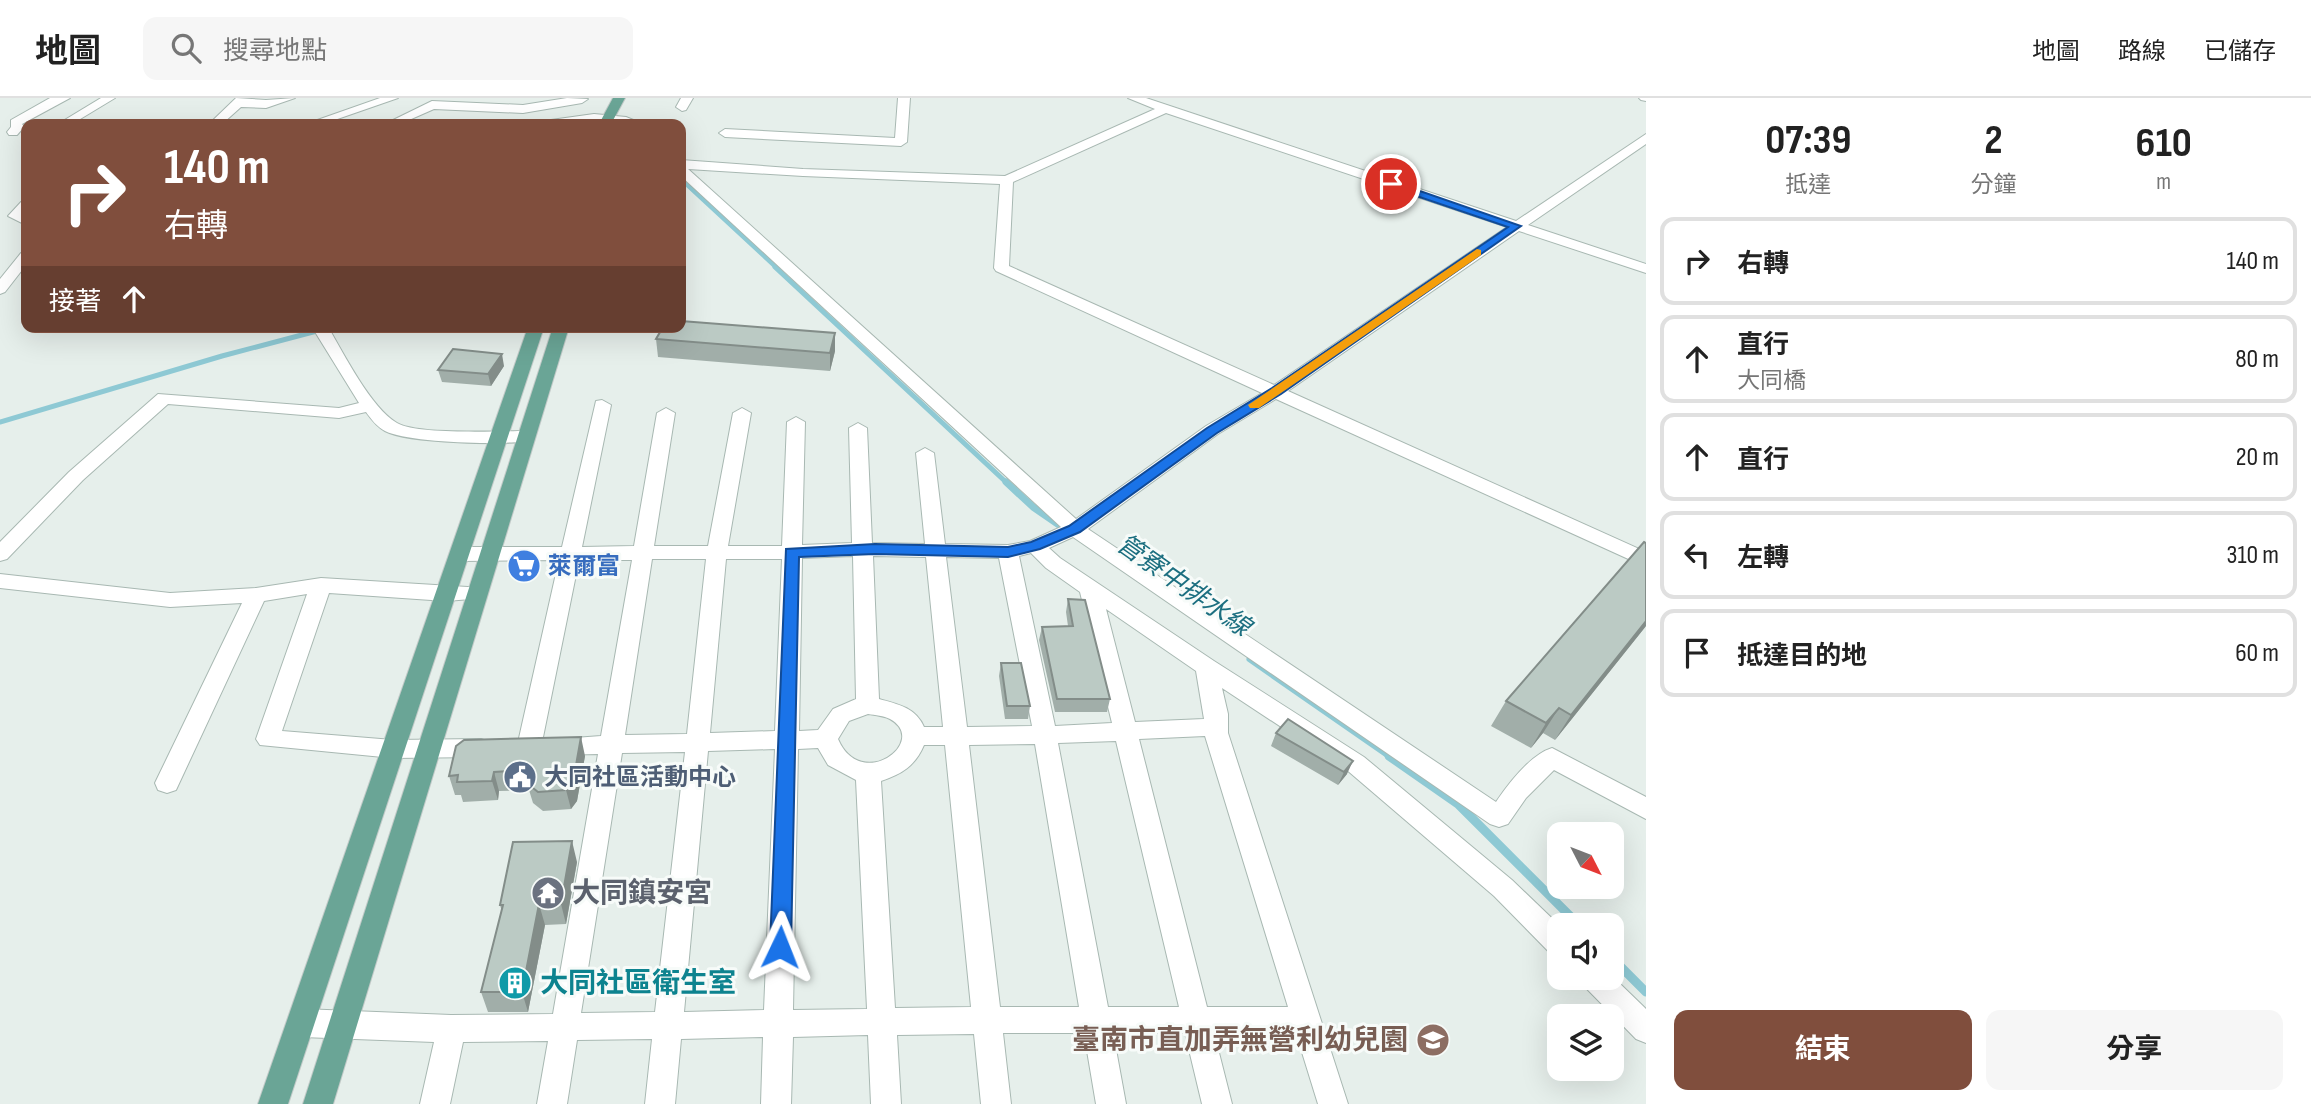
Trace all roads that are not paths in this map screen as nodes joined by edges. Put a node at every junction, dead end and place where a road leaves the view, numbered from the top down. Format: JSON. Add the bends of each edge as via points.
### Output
{"nodes":[{"id":1,"x":64,"y":98,"type":"edge"},
{"id":2,"x":79,"y":98,"type":"edge"},
{"id":3,"x":289,"y":98,"type":"edge"},
{"id":4,"x":391,"y":98,"type":"edge"},
{"id":5,"x":618,"y":98,"type":"edge"},
{"id":6,"x":634,"y":98,"type":"edge"},
{"id":7,"x":904,"y":98,"type":"edge"},
{"id":8,"x":1134,"y":98,"type":"edge"},
{"id":9,"x":582,"y":99,"type":"edge"},
{"id":10,"x":107,"y":100,"type":"edge"},
{"id":11,"x":240,"y":100,"type":"edge"},
{"id":12,"x":1165,"y":108,"type":"junction"},
{"id":13,"x":23,"y":119,"type":"edge"},
{"id":14,"x":73,"y":119,"type":"edge"},
{"id":15,"x":220,"y":119,"type":"edge"},
{"id":16,"x":327,"y":119,"type":"edge"},
{"id":17,"x":402,"y":119,"type":"edge"},
{"id":18,"x":577,"y":119,"type":"edge"},
{"id":19,"x":598,"y":119,"type":"edge"},
{"id":20,"x":605,"y":119,"type":"edge"},
{"id":21,"x":608,"y":119,"type":"edge"},
{"id":22,"x":624,"y":119,"type":"edge"},
{"id":23,"x":21,"y":120,"type":"edge"},
{"id":24,"x":13,"y":133,"type":"edge"},
{"id":25,"x":725,"y":133,"type":"dead end"},
{"id":26,"x":1646,"y":138,"type":"edge"},
{"id":27,"x":686,"y":167,"type":"edge"},
{"id":28,"x":686,"y":172,"type":"edge"},
{"id":29,"x":1007,"y":180,"type":"junction"},
{"id":30,"x":1516,"y":226,"type":"junction"},
{"id":31,"x":21,"y":262,"type":"edge"},
{"id":32,"x":1646,"y":269,"type":"edge"},
{"id":33,"x":21,"y":281,"type":"edge"},
{"id":34,"x":0,"y":288,"type":"edge"},
{"id":35,"x":324,"y":333,"type":"edge"},
{"id":36,"x":534,"y":333,"type":"edge"},
{"id":37,"x":559,"y":333,"type":"edge"},
{"id":38,"x":1277,"y":391,"type":"junction"},
{"id":39,"x":602,"y":405,"type":"dead end"},
{"id":40,"x":371,"y":406,"type":"junction"},
{"id":41,"x":742,"y":412,"type":"dead end"},
{"id":42,"x":666,"y":413,"type":"dead end"},
{"id":43,"x":796,"y":422,"type":"dead end"},
{"id":44,"x":858,"y":428,"type":"dead end"},
{"id":45,"x":526,"y":436,"type":"junction"},
{"id":46,"x":500,"y":437,"type":"junction"},
{"id":47,"x":925,"y":453,"type":"dead end"},
{"id":48,"x":1075,"y":529,"type":"junction"},
{"id":49,"x":1035,"y":546,"type":"junction"},
{"id":50,"x":862,"y":550,"type":"junction"},
{"id":51,"x":936,"y":550,"type":"junction"},
{"id":52,"x":572,"y":552,"type":"junction"},
{"id":53,"x":792,"y":552,"type":"junction"},
{"id":54,"x":1008,"y":552,"type":"junction"},
{"id":55,"x":489,"y":553,"type":"junction"},
{"id":56,"x":643,"y":553,"type":"junction"},
{"id":57,"x":717,"y":553,"type":"junction"},
{"id":58,"x":0,"y":554,"type":"edge"},
{"id":59,"x":460,"y":554,"type":"junction"},
{"id":60,"x":1646,"y":560,"type":"edge"},
{"id":61,"x":0,"y":581,"type":"edge"},
{"id":62,"x":321,"y":585,"type":"junction"},
{"id":63,"x":1090,"y":588,"type":"junction"},
{"id":64,"x":477,"y":593,"type":"junction"},
{"id":65,"x":446,"y":594,"type":"junction"},
{"id":66,"x":256,"y":595,"type":"junction"},
{"id":67,"x":1206,"y":667,"type":"junction"},
{"id":68,"x":868,"y":705,"type":"junction"},
{"id":69,"x":1216,"y":727,"type":"junction"},
{"id":70,"x":1124,"y":732,"type":"junction"},
{"id":71,"x":957,"y":734,"type":"junction"},
{"id":72,"x":1045,"y":735,"type":"junction"},
{"id":73,"x":914,"y":736,"type":"junction"},
{"id":74,"x":826,"y":739,"type":"junction"},
{"id":75,"x":788,"y":740,"type":"junction"},
{"id":76,"x":699,"y":743,"type":"junction"},
{"id":77,"x":612,"y":745,"type":"junction"},
{"id":78,"x":528,"y":747,"type":"junction"},
{"id":79,"x":428,"y":748,"type":"junction"},
{"id":80,"x":393,"y":749,"type":"junction"},
{"id":81,"x":868,"y":773,"type":"junction"},
{"id":82,"x":167,"y":783,"type":"dead end"},
{"id":83,"x":1646,"y":809,"type":"edge"},
{"id":84,"x":1547,"y":931,"type":"edge"},
{"id":85,"x":1607,"y":990,"type":"edge"},
{"id":86,"x":1096,"y":1019,"type":"junction"},
{"id":87,"x":1195,"y":1019,"type":"junction"},
{"id":88,"x":986,"y":1020,"type":"junction"},
{"id":89,"x":1308,"y":1020,"type":"junction"},
{"id":90,"x":302,"y":1023,"type":"junction"},
{"id":91,"x":882,"y":1023,"type":"junction"},
{"id":92,"x":343,"y":1024,"type":"junction"},
{"id":93,"x":778,"y":1024,"type":"junction"},
{"id":94,"x":668,"y":1025,"type":"junction"},
{"id":95,"x":565,"y":1027,"type":"junction"},
{"id":96,"x":451,"y":1029,"type":"junction"},
{"id":97,"x":1646,"y":1029,"type":"edge"},
{"id":98,"x":273,"y":1104,"type":"edge"},
{"id":99,"x":318,"y":1104,"type":"edge"},
{"id":100,"x":435,"y":1104,"type":"edge"},
{"id":101,"x":552,"y":1104,"type":"edge"},
{"id":102,"x":660,"y":1104,"type":"edge"},
{"id":103,"x":776,"y":1104,"type":"edge"},
{"id":104,"x":886,"y":1104,"type":"edge"},
{"id":105,"x":996,"y":1104,"type":"edge"},
{"id":106,"x":1111,"y":1104,"type":"edge"},
{"id":107,"x":1217,"y":1104,"type":"edge"},
{"id":108,"x":1333,"y":1104,"type":"edge"}],
"edges":[{"from":1,"to":13,"type":"street"},
{"from":2,"to":10,"type":"street"},
{"from":3,"to":11,"type":"street","via":[[266,104]]},
{"from":4,"to":16,"type":"street"},
{"from":5,"to":21,"type":"main road"},
{"from":6,"to":22,"type":"main road"},
{"from":7,"to":25,"type":"street","via":[[901,142]]},
{"from":8,"to":12,"type":"street"},
{"from":9,"to":17,"type":"street","via":[[523,109],[432,105]]},
{"from":9,"to":20,"type":"street"},
{"from":10,"to":14,"type":"street"},
{"from":11,"to":15,"type":"street"},
{"from":12,"to":29,"type":"street"},
{"from":12,"to":30,"type":"street"},
{"from":18,"to":19,"type":"street"},
{"from":23,"to":24,"type":"street","via":[[15,123],[18,127]]},
{"from":26,"to":30,"type":"street"},
{"from":27,"to":29,"type":"street"},
{"from":28,"to":48,"type":"street"},
{"from":29,"to":38,"type":"street","via":[[1001,268]]},
{"from":30,"to":32,"type":"street"},
{"from":30,"to":38,"type":"street"},
{"from":31,"to":34,"type":"street"},
{"from":33,"to":34,"type":"street"},
{"from":35,"to":40,"type":"street"},
{"from":36,"to":46,"type":"main road"},
{"from":37,"to":45,"type":"main road"},
{"from":38,"to":48,"type":"street","via":[[1212,430]]},
{"from":38,"to":60,"type":"street"},
{"from":39,"to":52,"type":"street"},
{"from":40,"to":46,"type":"street","via":[[394,429]]},
{"from":40,"to":58,"type":"street","via":[[339,414],[164,398],[76,476]]},
{"from":41,"to":57,"type":"street"},
{"from":42,"to":56,"type":"street"},
{"from":43,"to":53,"type":"street"},
{"from":44,"to":50,"type":"street"},
{"from":45,"to":46,"type":"street"},
{"from":45,"to":55,"type":"main road"},
{"from":46,"to":59,"type":"main road"},
{"from":47,"to":51,"type":"street"},
{"from":48,"to":49,"type":"street"},
{"from":48,"to":83,"type":"street","via":[[1499,817],[1517,791],[1552,757]]},
{"from":49,"to":54,"type":"street"},
{"from":49,"to":63,"type":"street"},
{"from":50,"to":51,"type":"street"},
{"from":50,"to":53,"type":"street"},
{"from":50,"to":68,"type":"street"},
{"from":51,"to":54,"type":"street"},
{"from":51,"to":71,"type":"street"},
{"from":52,"to":55,"type":"street"},
{"from":52,"to":56,"type":"street"},
{"from":52,"to":78,"type":"street"},
{"from":53,"to":57,"type":"street"},
{"from":53,"to":75,"type":"street"},
{"from":54,"to":72,"type":"street"},
{"from":55,"to":59,"type":"street"},
{"from":55,"to":64,"type":"main road"},
{"from":56,"to":57,"type":"street"},
{"from":56,"to":77,"type":"street"},
{"from":57,"to":76,"type":"street"},
{"from":59,"to":65,"type":"main road"},
{"from":61,"to":66,"type":"street","via":[[170,600]]},
{"from":62,"to":65,"type":"street"},
{"from":62,"to":66,"type":"street"},
{"from":62,"to":80,"type":"street","via":[[268,739]]},
{"from":63,"to":67,"type":"street"},
{"from":63,"to":70,"type":"street"},
{"from":64,"to":65,"type":"street"},
{"from":64,"to":79,"type":"main road"},
{"from":65,"to":80,"type":"main road"},
{"from":66,"to":82,"type":"street"},
{"from":67,"to":69,"type":"street"},
{"from":67,"to":84,"type":"street","via":[[1356,764],[1503,888]]},
{"from":68,"to":73,"type":"street","via":[[888,707],[904,716]]},
{"from":68,"to":74,"type":"street","via":[[848,709],[832,722]]},
{"from":69,"to":70,"type":"street"},
{"from":69,"to":89,"type":"street"},
{"from":70,"to":72,"type":"street"},
{"from":70,"to":87,"type":"street"},
{"from":71,"to":72,"type":"street"},
{"from":71,"to":73,"type":"street"},
{"from":71,"to":88,"type":"street"},
{"from":72,"to":86,"type":"street"},
{"from":73,"to":81,"type":"street","via":[[914,747],[902,762]]},
{"from":74,"to":75,"type":"street"},
{"from":74,"to":81,"type":"street","via":[[835,758]]},
{"from":75,"to":76,"type":"street"},
{"from":75,"to":93,"type":"street"},
{"from":76,"to":77,"type":"street"},
{"from":76,"to":94,"type":"street"},
{"from":77,"to":78,"type":"street"},
{"from":77,"to":95,"type":"street"},
{"from":78,"to":79,"type":"street"},
{"from":79,"to":80,"type":"street"},
{"from":79,"to":92,"type":"main road"},
{"from":80,"to":90,"type":"main road"},
{"from":81,"to":91,"type":"street"},
{"from":85,"to":97,"type":"street"},
{"from":86,"to":87,"type":"street"},
{"from":86,"to":88,"type":"street"},
{"from":86,"to":106,"type":"street"},
{"from":87,"to":89,"type":"street"},
{"from":87,"to":107,"type":"street"},
{"from":88,"to":91,"type":"street"},
{"from":88,"to":105,"type":"street"},
{"from":89,"to":108,"type":"street"},
{"from":90,"to":92,"type":"street"},
{"from":90,"to":98,"type":"main road"},
{"from":91,"to":93,"type":"street"},
{"from":91,"to":104,"type":"street"},
{"from":92,"to":96,"type":"street"},
{"from":92,"to":99,"type":"main road"},
{"from":93,"to":94,"type":"street"},
{"from":93,"to":103,"type":"street"},
{"from":94,"to":95,"type":"street"},
{"from":94,"to":102,"type":"street"},
{"from":95,"to":96,"type":"street"},
{"from":95,"to":101,"type":"street"},
{"from":96,"to":100,"type":"street"}]}
